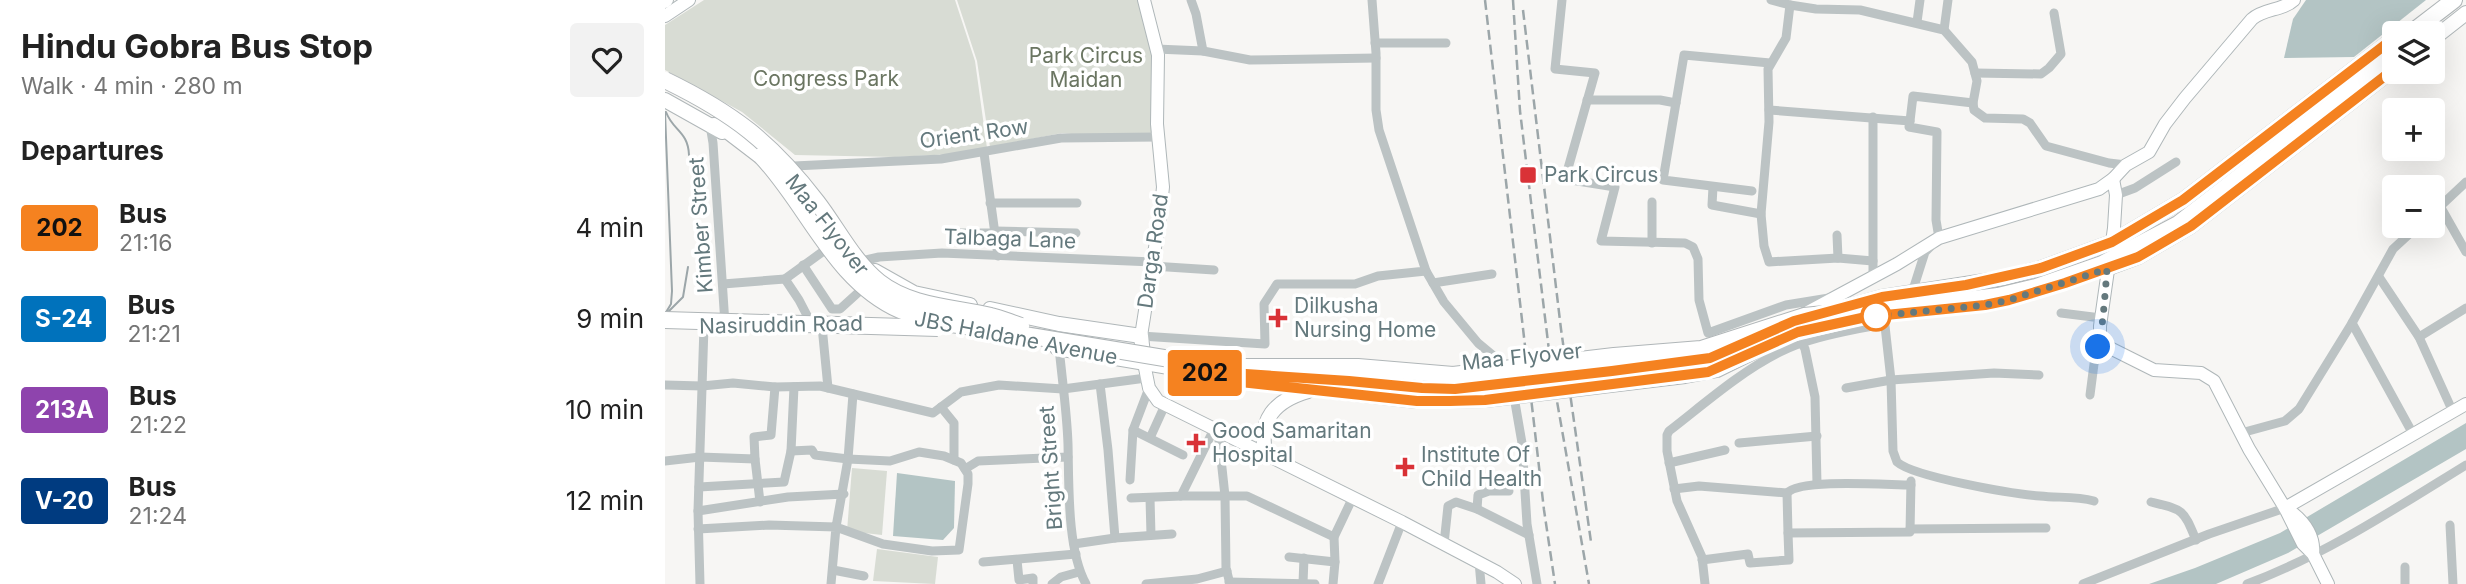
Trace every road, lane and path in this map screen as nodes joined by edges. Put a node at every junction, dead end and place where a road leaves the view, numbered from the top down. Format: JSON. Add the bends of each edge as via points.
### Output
{"nodes":[{"id":1,"x":689,"y":0,"type":"edge"},
{"id":2,"x":1144,"y":0,"type":"edge"},
{"id":3,"x":1191,"y":0,"type":"edge"},
{"id":4,"x":1372,"y":0,"type":"edge"},
{"id":5,"x":1562,"y":0,"type":"edge"},
{"id":6,"x":1771,"y":0,"type":"edge"},
{"id":7,"x":1920,"y":0,"type":"edge"},
{"id":8,"x":1948,"y":0,"type":"edge"},
{"id":9,"x":2294,"y":0,"type":"edge"},
{"id":10,"x":2444,"y":0,"type":"edge"},
{"id":11,"x":2454,"y":0,"type":"edge"},
{"id":12,"x":2466,"y":2,"type":"edge"},
{"id":13,"x":1790,"y":5,"type":"junction"},
{"id":14,"x":2054,"y":13,"type":"dead end"},
{"id":15,"x":2466,"y":13,"type":"edge"},
{"id":16,"x":665,"y":16,"type":"edge"},
{"id":17,"x":2416,"y":21,"type":"edge"},
{"id":18,"x":2427,"y":21,"type":"edge"},
{"id":19,"x":2441,"y":21,"type":"edge"},
{"id":20,"x":1917,"y":22,"type":"junction"},
{"id":21,"x":1944,"y":30,"type":"junction"},
{"id":22,"x":2445,"y":30,"type":"edge"},
{"id":23,"x":1375,"y":43,"type":"junction"},
{"id":24,"x":1447,"y":43,"type":"dead end"},
{"id":25,"x":2382,"y":47,"type":"edge"},
{"id":26,"x":1156,"y":49,"type":"junction"},
{"id":27,"x":1203,"y":51,"type":"junction"},
{"id":28,"x":2382,"y":55,"type":"edge"},
{"id":29,"x":1376,"y":58,"type":"junction"},
{"id":30,"x":1770,"y":63,"type":"junction"},
{"id":31,"x":2382,"y":67,"type":"edge"},
{"id":32,"x":1975,"y":74,"type":"junction"},
{"id":33,"x":665,"y":77,"type":"edge"},
{"id":34,"x":2382,"y":78,"type":"edge"},
{"id":35,"x":665,"y":85,"type":"edge"},
{"id":36,"x":665,"y":100,"type":"edge"},
{"id":37,"x":1587,"y":100,"type":"junction"},
{"id":38,"x":1676,"y":103,"type":"junction"},
{"id":39,"x":1973,"y":103,"type":"junction"},
{"id":40,"x":1769,"y":110,"type":"junction"},
{"id":41,"x":1873,"y":117,"type":"junction"},
{"id":42,"x":1910,"y":121,"type":"junction"},
{"id":43,"x":717,"y":126,"type":"junction"},
{"id":44,"x":1159,"y":137,"type":"junction"},
{"id":45,"x":983,"y":153,"type":"junction"},
{"id":46,"x":2176,"y":162,"type":"dead end"},
{"id":47,"x":2126,"y":165,"type":"junction"},
{"id":48,"x":794,"y":166,"type":"junction"},
{"id":49,"x":2113,"y":179,"type":"junction"},
{"id":50,"x":2466,"y":182,"type":"edge"},
{"id":51,"x":1713,"y":187,"type":"junction"},
{"id":52,"x":1752,"y":191,"type":"dead end"},
{"id":53,"x":2116,"y":195,"type":"junction"},
{"id":54,"x":2445,"y":201,"type":"edge"},
{"id":55,"x":1652,"y":202,"type":"dead end"},
{"id":56,"x":991,"y":203,"type":"junction"},
{"id":57,"x":1077,"y":203,"type":"dead end"},
{"id":58,"x":1761,"y":214,"type":"junction"},
{"id":59,"x":2445,"y":222,"type":"edge"},
{"id":60,"x":995,"y":232,"type":"junction"},
{"id":61,"x":958,"y":233,"type":"dead end"},
{"id":62,"x":1076,"y":233,"type":"dead end"},
{"id":63,"x":1837,"y":235,"type":"dead end"},
{"id":64,"x":1939,"y":238,"type":"junction"},
{"id":65,"x":2405,"y":238,"type":"edge"},
{"id":66,"x":2112,"y":242,"type":"junction"},
{"id":67,"x":1652,"y":243,"type":"junction"},
{"id":68,"x":825,"y":250,"type":"junction"},
{"id":69,"x":2466,"y":252,"type":"edge"},
{"id":70,"x":997,"y":256,"type":"junction"},
{"id":71,"x":1838,"y":258,"type":"junction"},
{"id":72,"x":866,"y":260,"type":"junction"},
{"id":73,"x":1873,"y":261,"type":"junction"},
{"id":74,"x":1152,"y":264,"type":"junction"},
{"id":75,"x":803,"y":265,"type":"junction"},
{"id":76,"x":2107,"y":269,"type":"junction"},
{"id":77,"x":1214,"y":270,"type":"dead end"},
{"id":78,"x":1426,"y":271,"type":"junction"},
{"id":79,"x":1492,"y":274,"type":"dead end"},
{"id":80,"x":2379,"y":277,"type":"junction"},
{"id":81,"x":1873,"y":278,"type":"junction"},
{"id":82,"x":785,"y":279,"type":"junction"},
{"id":83,"x":1433,"y":283,"type":"junction"},
{"id":84,"x":723,"y":284,"type":"junction"},
{"id":85,"x":906,"y":289,"type":"junction"},
{"id":86,"x":861,"y":290,"type":"junction"},
{"id":87,"x":1910,"y":292,"type":"junction"},
{"id":88,"x":1882,"y":297,"type":"junction"},
{"id":89,"x":1834,"y":298,"type":"junction"},
{"id":90,"x":2466,"y":308,"type":"edge"},
{"id":91,"x":893,"y":312,"type":"junction"},
{"id":92,"x":1912,"y":312,"type":"junction"},
{"id":93,"x":2061,"y":313,"type":"dead end"},
{"id":94,"x":2101,"y":318,"type":"junction"},
{"id":95,"x":1884,"y":319,"type":"junction"},
{"id":96,"x":665,"y":320,"type":"edge"},
{"id":97,"x":1794,"y":321,"type":"junction"},
{"id":98,"x":2352,"y":323,"type":"junction"},
{"id":99,"x":703,"y":326,"type":"junction"},
{"id":100,"x":725,"y":326,"type":"junction"},
{"id":101,"x":817,"y":326,"type":"junction"},
{"id":102,"x":665,"y":327,"type":"edge"},
{"id":103,"x":972,"y":328,"type":"junction"},
{"id":104,"x":1030,"y":329,"type":"junction"},
{"id":105,"x":1781,"y":332,"type":"junction"},
{"id":106,"x":1141,"y":336,"type":"junction"},
{"id":107,"x":2419,"y":337,"type":"junction"},
{"id":108,"x":2101,"y":340,"type":"junction"},
{"id":109,"x":1802,"y":343,"type":"junction"},
{"id":110,"x":1058,"y":348,"type":"junction"},
{"id":111,"x":1204,"y":373,"type":"junction"},
{"id":112,"x":2039,"y":375,"type":"dead end"},
{"id":113,"x":1146,"y":376,"type":"junction"},
{"id":114,"x":1891,"y":380,"type":"junction"},
{"id":115,"x":1100,"y":383,"type":"junction"},
{"id":116,"x":665,"y":384,"type":"edge"},
{"id":117,"x":702,"y":386,"type":"junction"},
{"id":118,"x":775,"y":387,"type":"junction"},
{"id":119,"x":795,"y":387,"type":"junction"},
{"id":120,"x":1348,"y":387,"type":"junction"},
{"id":121,"x":828,"y":388,"type":"junction"},
{"id":122,"x":1846,"y":388,"type":"dead end"},
{"id":123,"x":1063,"y":389,"type":"junction"},
{"id":124,"x":1312,"y":389,"type":"junction"},
{"id":125,"x":853,"y":394,"type":"junction"},
{"id":126,"x":2090,"y":395,"type":"dead end"},
{"id":127,"x":2466,"y":404,"type":"edge"},
{"id":128,"x":1165,"y":405,"type":"junction"},
{"id":129,"x":941,"y":407,"type":"junction"},
{"id":130,"x":2453,"y":412,"type":"junction"},
{"id":131,"x":1133,"y":430,"type":"junction"},
{"id":132,"x":1216,"y":430,"type":"junction"},
{"id":133,"x":2241,"y":433,"type":"junction"},
{"id":134,"x":2413,"y":435,"type":"junction"},
{"id":135,"x":1818,"y":436,"type":"junction"},
{"id":136,"x":1150,"y":438,"type":"junction"},
{"id":137,"x":1739,"y":443,"type":"dead end"},
{"id":138,"x":1725,"y":450,"type":"dead end"},
{"id":139,"x":791,"y":451,"type":"junction"},
{"id":140,"x":1265,"y":454,"type":"junction"},
{"id":141,"x":1183,"y":455,"type":"dead end"},
{"id":142,"x":700,"y":457,"type":"junction"},
{"id":143,"x":1067,"y":457,"type":"junction"},
{"id":144,"x":755,"y":459,"type":"junction"},
{"id":145,"x":848,"y":459,"type":"junction"},
{"id":146,"x":954,"y":460,"type":"junction"},
{"id":147,"x":665,"y":461,"type":"edge"},
{"id":148,"x":1669,"y":463,"type":"junction"},
{"id":149,"x":2466,"y":465,"type":"edge"},
{"id":150,"x":964,"y":468,"type":"junction"},
{"id":151,"x":1911,"y":470,"type":"junction"},
{"id":152,"x":1130,"y":480,"type":"dead end"},
{"id":153,"x":758,"y":484,"type":"junction"},
{"id":154,"x":1817,"y":484,"type":"junction"},
{"id":155,"x":1911,"y":485,"type":"junction"},
{"id":156,"x":699,"y":487,"type":"junction"},
{"id":157,"x":1674,"y":489,"type":"junction"},
{"id":158,"x":1510,"y":491,"type":"dead end"},
{"id":159,"x":844,"y":494,"type":"junction"},
{"id":160,"x":1787,"y":494,"type":"junction"},
{"id":161,"x":1181,"y":496,"type":"junction"},
{"id":162,"x":1225,"y":496,"type":"junction"},
{"id":163,"x":1353,"y":497,"type":"junction"},
{"id":164,"x":1131,"y":498,"type":"dead end"},
{"id":165,"x":1150,"y":498,"type":"junction"},
{"id":166,"x":2094,"y":501,"type":"dead end"},
{"id":167,"x":760,"y":502,"type":"junction"},
{"id":168,"x":2151,"y":502,"type":"dead end"},
{"id":169,"x":2285,"y":508,"type":"junction"},
{"id":170,"x":1477,"y":509,"type":"junction"},
{"id":171,"x":698,"y":511,"type":"junction"},
{"id":172,"x":1402,"y":522,"type":"junction"},
{"id":173,"x":2450,"y":525,"type":"dead end"},
{"id":174,"x":836,"y":527,"type":"junction"},
{"id":175,"x":2046,"y":528,"type":"dead end"},
{"id":176,"x":698,"y":529,"type":"junction"},
{"id":177,"x":1910,"y":529,"type":"junction"},
{"id":178,"x":1789,"y":533,"type":"junction"},
{"id":179,"x":1171,"y":534,"type":"dead end"},
{"id":180,"x":1151,"y":535,"type":"junction"},
{"id":181,"x":1529,"y":535,"type":"junction"},
{"id":182,"x":1334,"y":537,"type":"junction"},
{"id":183,"x":1115,"y":538,"type":"junction"},
{"id":184,"x":2196,"y":540,"type":"junction"},
{"id":185,"x":1444,"y":544,"type":"junction"},
{"id":186,"x":2310,"y":547,"type":"junction"},
{"id":187,"x":1075,"y":549,"type":"junction"},
{"id":188,"x":1289,"y":557,"type":"dead end"},
{"id":189,"x":1304,"y":558,"type":"junction"},
{"id":190,"x":1017,"y":560,"type":"junction"},
{"id":191,"x":1702,"y":561,"type":"junction"},
{"id":192,"x":983,"y":562,"type":"dead end"},
{"id":193,"x":1335,"y":562,"type":"junction"},
{"id":194,"x":1479,"y":562,"type":"junction"},
{"id":195,"x":2405,"y":567,"type":"dead end"},
{"id":196,"x":833,"y":570,"type":"junction"},
{"id":197,"x":1227,"y":571,"type":"junction"},
{"id":198,"x":1079,"y":572,"type":"junction"},
{"id":199,"x":864,"y":576,"type":"dead end"},
{"id":200,"x":1230,"y":583,"type":"edge"},
{"id":201,"x":1303,"y":583,"type":"edge"},
{"id":202,"x":700,"y":584,"type":"edge"},
{"id":203,"x":831,"y":584,"type":"edge"},
{"id":204,"x":1033,"y":584,"type":"edge"},
{"id":205,"x":1052,"y":584,"type":"edge"},
{"id":206,"x":1086,"y":584,"type":"edge"},
{"id":207,"x":1146,"y":584,"type":"edge"},
{"id":208,"x":1315,"y":584,"type":"edge"},
{"id":209,"x":1333,"y":584,"type":"edge"},
{"id":210,"x":1378,"y":584,"type":"edge"},
{"id":211,"x":1481,"y":584,"type":"edge"},
{"id":212,"x":1515,"y":584,"type":"edge"},
{"id":213,"x":1537,"y":584,"type":"edge"},
{"id":214,"x":1705,"y":584,"type":"edge"},
{"id":215,"x":2083,"y":584,"type":"edge"},
{"id":216,"x":2247,"y":584,"type":"edge"},
{"id":217,"x":2328,"y":584,"type":"edge"},
{"id":218,"x":2405,"y":584,"type":"edge"},
{"id":219,"x":2453,"y":584,"type":"edge"}],
"edges":[{"from":1,"to":16,"type":"street"},
{"from":2,"to":26,"type":"street","name":"Darga Road"},
{"from":3,"to":27,"type":"street"},
{"from":4,"to":23,"type":"street"},
{"from":5,"to":37,"type":"street","via":[[1555,69],[1595,73]]},
{"from":6,"to":13,"type":"street"},
{"from":7,"to":20,"type":"street"},
{"from":8,"to":21,"type":"street"},
{"from":9,"to":47,"type":"street","via":[[2252,19],[2171,116],[2149,152]]},
{"from":10,"to":17,"type":"main road"},
{"from":11,"to":18,"type":"highway"},
{"from":12,"to":19,"type":"highway"},
{"from":13,"to":20,"type":"street","via":[[1860,10]]},
{"from":13,"to":30,"type":"street","via":[[1786,38]]},
{"from":14,"to":32,"type":"street","via":[[2061,54],[2049,68],[2041,74]]},
{"from":15,"to":22,"type":"main road"},
{"from":20,"to":21,"type":"street"},
{"from":21,"to":32,"type":"street","via":[[1967,53]]},
{"from":23,"to":24,"type":"street"},
{"from":23,"to":29,"type":"street"},
{"from":25,"to":66,"type":"main road","via":[[2183,200]]},
{"from":26,"to":27,"type":"street"},
{"from":26,"to":44,"type":"street","name":"Darga Road"},
{"from":27,"to":29,"type":"street","via":[[1250,60]]},
{"from":28,"to":104,"type":"highway","name":"Maa Flyover","via":[[2160,223],[2079,262],[2003,284],[1790,309],[1703,339],[1458,365],[1362,358],[1243,359]]},
{"from":29,"to":78,"type":"street","via":[[1379,130]]},
{"from":30,"to":38,"type":"street","via":[[1684,55]]},
{"from":30,"to":40,"type":"street"},
{"from":31,"to":103,"type":"highway","name":"Maa Flyover","bridge":true,"via":[[2161,235],[2093,268],[1999,296],[1804,316],[1701,349],[1453,375],[1358,367],[1219,366]]},
{"from":32,"to":39,"type":"street"},
{"from":33,"to":48,"type":"main road","name":"Maa Flyover","via":[[746,122]]},
{"from":33,"to":104,"type":"highway","bridge":true,"via":[[742,123],[773,149],[880,282],[913,300],[993,316]]},
{"from":34,"to":76,"type":"main road","via":[[2191,226]]},
{"from":35,"to":104,"type":"highway","name":"Maa Flyover","bridge":true,"via":[[743,131],[767,152],[851,262],[887,293],[927,311]]},
{"from":36,"to":43,"type":"main road","name":"JBS Haldane Avenue"},
{"from":37,"to":38,"type":"street"},
{"from":37,"to":67,"type":"street","via":[[1565,179],[1615,187],[1601,241]]},
{"from":38,"to":51,"type":"street","via":[[1663,180]]},
{"from":39,"to":42,"type":"street","via":[[1913,96]]},
{"from":39,"to":47,"type":"street","via":[[1974,110],[1985,118],[2024,119],[2046,146]]},
{"from":40,"to":41,"type":"street"},
{"from":40,"to":58,"type":"street"},
{"from":41,"to":42,"type":"street"},
{"from":41,"to":73,"type":"street"},
{"from":42,"to":64,"type":"street","via":[[1909,127],[1937,132]]},
{"from":43,"to":68,"type":"main road","name":"JBS Haldane Avenue","via":[[776,179]]},
{"from":43,"to":84,"type":"street","name":"Kimber Street","via":[[713,143]]},
{"from":43,"to":103,"type":"highway","name":"Maa Flyover","bridge":true,"via":[[775,171],[842,264],[871,292],[901,310]]},
{"from":44,"to":45,"type":"street","name":"Orient Row","via":[[1061,138]]},
{"from":44,"to":74,"type":"street","name":"Darga Road","via":[[1163,187]]},
{"from":45,"to":48,"type":"street","name":"Orient Row"},
{"from":45,"to":56,"type":"street"},
{"from":46,"to":53,"type":"street"},
{"from":47,"to":49,"type":"street"},
{"from":48,"to":72,"type":"main road","name":"Maa Flyover"},
{"from":49,"to":53,"type":"street"},
{"from":49,"to":64,"type":"street","via":[[2099,189]]},
{"from":50,"to":54,"type":"street"},
{"from":51,"to":52,"type":"street"},
{"from":51,"to":58,"type":"street","via":[[1712,205]]},
{"from":53,"to":66,"type":"street"},
{"from":55,"to":67,"type":"street"},
{"from":56,"to":57,"type":"street"},
{"from":56,"to":60,"type":"street"},
{"from":58,"to":71,"type":"street","via":[[1769,262]]},
{"from":59,"to":69,"type":"street"},
{"from":60,"to":61,"type":"street"},
{"from":60,"to":62,"type":"street"},
{"from":60,"to":70,"type":"street"},
{"from":63,"to":71,"type":"street"},
{"from":64,"to":81,"type":"street"},
{"from":64,"to":87,"type":"street","via":[[1925,252]]},
{"from":65,"to":80,"type":"street","via":[[2393,249]]},
{"from":66,"to":76,"type":"street"},
{"from":66,"to":87,"type":"main road","via":[[2004,278]]},
{"from":67,"to":89,"type":"street","via":[[1693,247],[1708,333],[1786,305]]},
{"from":68,"to":75,"type":"street"},
{"from":68,"to":86,"type":"main road","name":"JBS Haldane Avenue"},
{"from":70,"to":72,"type":"street","name":"Talbaga Lane","via":[[942,253]]},
{"from":70,"to":74,"type":"street","name":"Talbaga Lane"},
{"from":71,"to":73,"type":"street"},
{"from":72,"to":85,"type":"main road","name":"Maa Flyover"},
{"from":73,"to":81,"type":"street"},
{"from":74,"to":77,"type":"street","name":"Talbaga Lane"},
{"from":74,"to":106,"type":"street","name":"Darga Road"},
{"from":75,"to":82,"type":"street"},
{"from":75,"to":86,"type":"street","via":[[832,309],[840,309]]},
{"from":76,"to":92,"type":"main road","via":[[2009,300]]},
{"from":76,"to":94,"type":"street"},
{"from":78,"to":83,"type":"street"},
{"from":78,"to":106,"type":"street","via":[[1378,276],[1355,284],[1277,284],[1264,304],[1265,345]]},
{"from":79,"to":83,"type":"street"},
{"from":80,"to":98,"type":"street"},
{"from":80,"to":107,"type":"street"},
{"from":81,"to":89,"type":"street"},
{"from":82,"to":84,"type":"street"},
{"from":82,"to":101,"type":"street"},
{"from":83,"to":181,"type":"street","via":[[1478,343],[1511,371]]},
{"from":84,"to":100,"type":"street","name":"Kimber Street"},
{"from":85,"to":91,"type":"street"},
{"from":85,"to":106,"type":"main road","name":"Maa Flyover","via":[[1059,324]]},
{"from":86,"to":91,"type":"main road","name":"JBS Haldane Avenue"},
{"from":87,"to":88,"type":"main road"},
{"from":87,"to":92,"type":"street"},
{"from":88,"to":95,"type":"street"},
{"from":88,"to":97,"type":"main road"},
{"from":89,"to":97,"type":"street"},
{"from":90,"to":107,"type":"street"},
{"from":91,"to":101,"type":"street","name":"Nasiruddin Road","via":[[880,324]]},
{"from":91,"to":110,"type":"main road","name":"JBS Haldane Avenue","via":[[929,324]]},
{"from":92,"to":95,"type":"main road"},
{"from":93,"to":94,"type":"street"},
{"from":94,"to":108,"type":"street"},
{"from":95,"to":105,"type":"main road"},
{"from":95,"to":109,"type":"street"},
{"from":95,"to":114,"type":"street"},
{"from":96,"to":103,"type":"highway","bridge":true},
{"from":97,"to":105,"type":"main road"},
{"from":98,"to":133,"type":"street","via":[[2291,418]]},
{"from":98,"to":134,"type":"street"},
{"from":99,"to":100,"type":"street","name":"Nasiruddin Road"},
{"from":99,"to":102,"type":"street","name":"Nasiruddin Road"},
{"from":99,"to":117,"type":"street"},
{"from":100,"to":101,"type":"street","name":"Nasiruddin Road"},
{"from":101,"to":121,"type":"street"},
{"from":105,"to":120,"type":"main road","bridge":true,"via":[[1710,358],[1612,371],[1455,389]]},
{"from":106,"to":113,"type":"main road"},
{"from":107,"to":130,"type":"street"},
{"from":108,"to":126,"type":"street"},
{"from":108,"to":133,"type":"street","via":[[2154,370],[2208,376],[2219,387]]},
{"from":109,"to":135,"type":"street","via":[[1815,397]]},
{"from":109,"to":148,"type":"street","via":[[1747,372],[1669,430]]},
{"from":110,"to":113,"type":"main road","name":"JBS Haldane Avenue"},
{"from":110,"to":123,"type":"street","name":"Bright Street"},
{"from":111,"to":113,"type":"main road","name":"JBS Haldane Avenue"},
{"from":111,"to":120,"type":"main road","name":"JBS Haldane Avenue"},
{"from":111,"to":124,"type":"main road","name":"JBS Haldane Avenue","via":[[1213,379]]},
{"from":112,"to":114,"type":"street","via":[[1994,373]]},
{"from":113,"to":115,"type":"street"},
{"from":113,"to":128,"type":"street","via":[[1158,401]]},
{"from":113,"to":131,"type":"street"},
{"from":114,"to":122,"type":"street"},
{"from":114,"to":151,"type":"street","via":[[1893,451],[1897,462]]},
{"from":115,"to":123,"type":"street"},
{"from":115,"to":183,"type":"street"},
{"from":116,"to":117,"type":"street"},
{"from":117,"to":118,"type":"street"},
{"from":117,"to":142,"type":"street"},
{"from":118,"to":119,"type":"street"},
{"from":118,"to":144,"type":"street","via":[[771,435],[754,437]]},
{"from":119,"to":121,"type":"street"},
{"from":119,"to":139,"type":"street"},
{"from":120,"to":124,"type":"main road","name":"JBS Haldane Avenue"},
{"from":121,"to":125,"type":"street"},
{"from":123,"to":129,"type":"street","via":[[999,385],[961,392]]},
{"from":123,"to":143,"type":"street","name":"Bright Street"},
{"from":124,"to":140,"type":"main road","via":[[1282,402],[1270,416],[1262,435]]},
{"from":125,"to":129,"type":"street","via":[[933,413]]},
{"from":125,"to":145,"type":"street"},
{"from":127,"to":130,"type":"street"},
{"from":128,"to":132,"type":"street"},
{"from":128,"to":136,"type":"street"},
{"from":129,"to":146,"type":"street","via":[[954,423]]},
{"from":130,"to":134,"type":"street"},
{"from":131,"to":136,"type":"street"},
{"from":131,"to":152,"type":"street"},
{"from":132,"to":140,"type":"street"},
{"from":132,"to":161,"type":"street"},
{"from":132,"to":162,"type":"street"},
{"from":133,"to":169,"type":"street"},
{"from":134,"to":169,"type":"street"},
{"from":135,"to":137,"type":"street"},
{"from":135,"to":154,"type":"street"},
{"from":136,"to":141,"type":"street"},
{"from":138,"to":148,"type":"street"},
{"from":139,"to":145,"type":"street","via":[[812,450],[815,455]]},
{"from":139,"to":153,"type":"street","via":[[785,482]]},
{"from":140,"to":163,"type":"street"},
{"from":142,"to":144,"type":"street"},
{"from":142,"to":147,"type":"street"},
{"from":142,"to":156,"type":"street"},
{"from":143,"to":150,"type":"street","via":[[978,461]]},
{"from":143,"to":187,"type":"street","name":"Bright Street"},
{"from":144,"to":153,"type":"street"},
{"from":145,"to":146,"type":"street","via":[[890,461],[919,452]]},
{"from":145,"to":159,"type":"street"},
{"from":146,"to":150,"type":"street"},
{"from":148,"to":157,"type":"street"},
{"from":149,"to":186,"type":"street"},
{"from":150,"to":174,"type":"street","via":[[968,484],[959,550],[883,544]]},
{"from":151,"to":155,"type":"street"},
{"from":151,"to":166,"type":"street","via":[[2024,494]]},
{"from":153,"to":156,"type":"street"},
{"from":153,"to":167,"type":"street"},
{"from":154,"to":155,"type":"street"},
{"from":154,"to":160,"type":"street"},
{"from":155,"to":177,"type":"street"},
{"from":156,"to":171,"type":"street"},
{"from":157,"to":160,"type":"street","via":[[1699,486]]},
{"from":157,"to":191,"type":"street"},
{"from":158,"to":170,"type":"street","via":[[1478,495]]},
{"from":159,"to":167,"type":"street"},
{"from":159,"to":174,"type":"street"},
{"from":160,"to":178,"type":"street"},
{"from":161,"to":162,"type":"street"},
{"from":161,"to":165,"type":"street"},
{"from":162,"to":182,"type":"street","via":[[1260,500]]},
{"from":162,"to":197,"type":"street"},
{"from":163,"to":172,"type":"street"},
{"from":163,"to":182,"type":"street"},
{"from":164,"to":165,"type":"street"},
{"from":165,"to":180,"type":"street"},
{"from":167,"to":171,"type":"street"},
{"from":168,"to":184,"type":"street","via":[[2178,508]]},
{"from":169,"to":184,"type":"street"},
{"from":169,"to":186,"type":"street"},
{"from":170,"to":181,"type":"street"},
{"from":170,"to":185,"type":"street","via":[[1456,502],[1448,506]]},
{"from":171,"to":176,"type":"street"},
{"from":172,"to":185,"type":"street"},
{"from":172,"to":210,"type":"street"},
{"from":173,"to":219,"type":"street"},
{"from":174,"to":176,"type":"street"},
{"from":174,"to":196,"type":"street"},
{"from":175,"to":177,"type":"street"},
{"from":176,"to":202,"type":"street"},
{"from":177,"to":178,"type":"street","via":[[1874,534]]},
{"from":178,"to":191,"type":"street","via":[[1789,560],[1750,563],[1748,554]]},
{"from":179,"to":180,"type":"street"},
{"from":180,"to":183,"type":"street"},
{"from":181,"to":213,"type":"street"},
{"from":182,"to":193,"type":"street"},
{"from":183,"to":187,"type":"street"},
{"from":184,"to":215,"type":"street"},
{"from":185,"to":194,"type":"street"},
{"from":186,"to":216,"type":"street","via":[[2273,574]]},
{"from":186,"to":217,"type":"street"},
{"from":187,"to":190,"type":"street"},
{"from":187,"to":198,"type":"street","name":"Bright Street"},
{"from":188,"to":189,"type":"street"},
{"from":189,"to":193,"type":"street"},
{"from":189,"to":201,"type":"street"},
{"from":190,"to":192,"type":"street"},
{"from":190,"to":204,"type":"street","via":[[1019,580],[1033,578]]},
{"from":191,"to":214,"type":"street"},
{"from":193,"to":209,"type":"street"},
{"from":194,"to":211,"type":"street"},
{"from":194,"to":212,"type":"street"},
{"from":195,"to":218,"type":"street"},
{"from":196,"to":199,"type":"street"},
{"from":196,"to":203,"type":"street"},
{"from":197,"to":200,"type":"street"},
{"from":197,"to":207,"type":"street"},
{"from":198,"to":205,"type":"street"},
{"from":198,"to":206,"type":"street","name":"Bright Street"},
{"from":200,"to":201,"type":"street"},
{"from":201,"to":208,"type":"street"}]}
